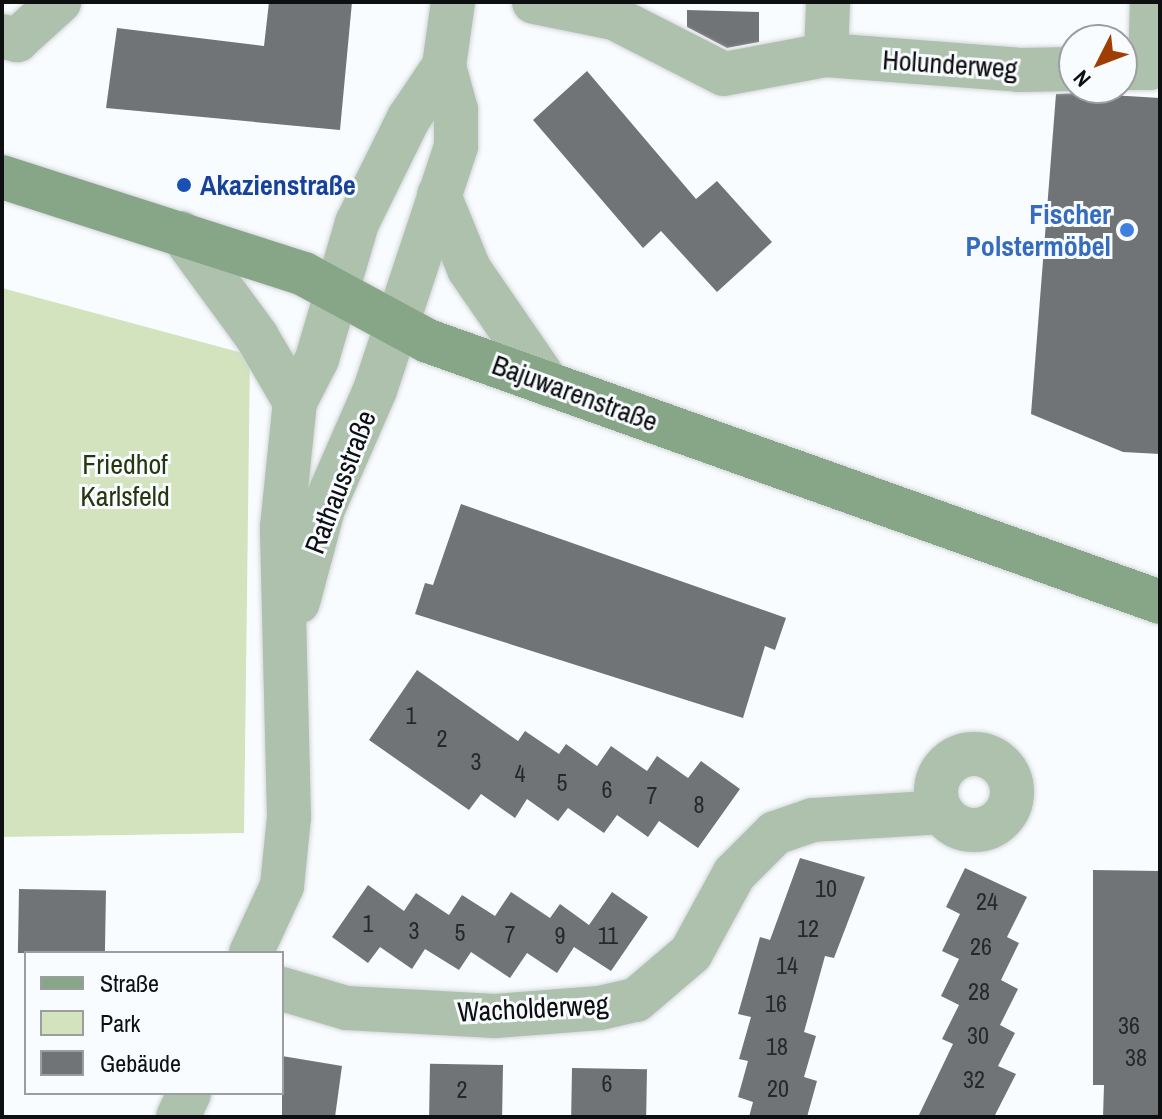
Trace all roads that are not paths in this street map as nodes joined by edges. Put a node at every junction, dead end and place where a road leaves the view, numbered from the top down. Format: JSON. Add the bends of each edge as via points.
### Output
{"nodes":[{"id":1,"x":59,"y":2,"type":"edge"},
{"id":2,"x":453,"y":2,"type":"edge"},
{"id":3,"x":534,"y":2,"type":"edge"},
{"id":4,"x":828,"y":2,"type":"edge"},
{"id":5,"x":1152,"y":2,"type":"edge"},
{"id":6,"x":2,"y":36,"type":"edge"},
{"id":7,"x":826,"y":55,"type":"junction"},
{"id":8,"x":1138,"y":60,"type":"edge"},
{"id":9,"x":444,"y":66,"type":"junction"},
{"id":10,"x":1058,"y":69,"type":"edge"},
{"id":11,"x":2,"y":177,"type":"edge"},
{"id":12,"x":439,"y":195,"type":"junction"},
{"id":13,"x":181,"y":233,"type":"junction"},
{"id":14,"x":337,"y":292,"type":"junction"},
{"id":15,"x":396,"y":323,"type":"junction"},
{"id":16,"x":548,"y":384,"type":"junction"},
{"id":17,"x":295,"y":402,"type":"junction"},
{"id":18,"x":1158,"y":601,"type":"edge"},
{"id":19,"x":288,"y":643,"type":"junction"},
{"id":20,"x":942,"y":812,"type":"dead end"},
{"id":21,"x":252,"y":951,"type":"edge"},
{"id":22,"x":284,"y":990,"type":"edge"},
{"id":23,"x":188,"y":1095,"type":"edge"},
{"id":24,"x":178,"y":1117,"type":"edge"}],
"edges":[{"from":1,"to":6,"type":"street","via":[[17,40]]},
{"from":2,"to":9,"type":"street"},
{"from":3,"to":7,"type":"street","name":"Holunderweg","via":[[614,18],[724,74]]},
{"from":4,"to":7,"type":"street"},
{"from":5,"to":8,"type":"street"},
{"from":7,"to":10,"type":"street","name":"Holunderweg"},
{"from":9,"to":12,"type":"street","via":[[456,110],[456,146]]},
{"from":9,"to":14,"type":"street","via":[[409,118],[357,223]]},
{"from":11,"to":13,"type":"main road","name":"Bajuwarenstraße"},
{"from":12,"to":15,"type":"street"},
{"from":12,"to":16,"type":"street","via":[[469,269]]},
{"from":13,"to":14,"type":"main road","name":"Bajuwarenstraße","via":[[304,274]]},
{"from":13,"to":17,"type":"street","via":[[257,337]]},
{"from":14,"to":15,"type":"main road","name":"Bajuwarenstraße"},
{"from":14,"to":17,"type":"street","name":"Rathausstraße","via":[[317,359]]},
{"from":15,"to":16,"type":"main road","name":"Bajuwarenstraße","via":[[428,341]]},
{"from":15,"to":19,"type":"street","name":"Rathausstraße","via":[[375,390],[323,509]]},
{"from":16,"to":18,"type":"main road","name":"Bajuwarenstraße"},
{"from":17,"to":19,"type":"street","name":"Rathausstraße","via":[[282,527]]},
{"from":19,"to":21,"type":"street","name":"Rathausstraße","via":[[289,817],[282,886]]},
{"from":20,"to":22,"type":"street","name":"Wacholderweg","via":[[813,820],[775,833],[734,874],[691,953],[636,1000],[495,1016],[346,1008]]},
{"from":23,"to":24,"type":"street"}]}
